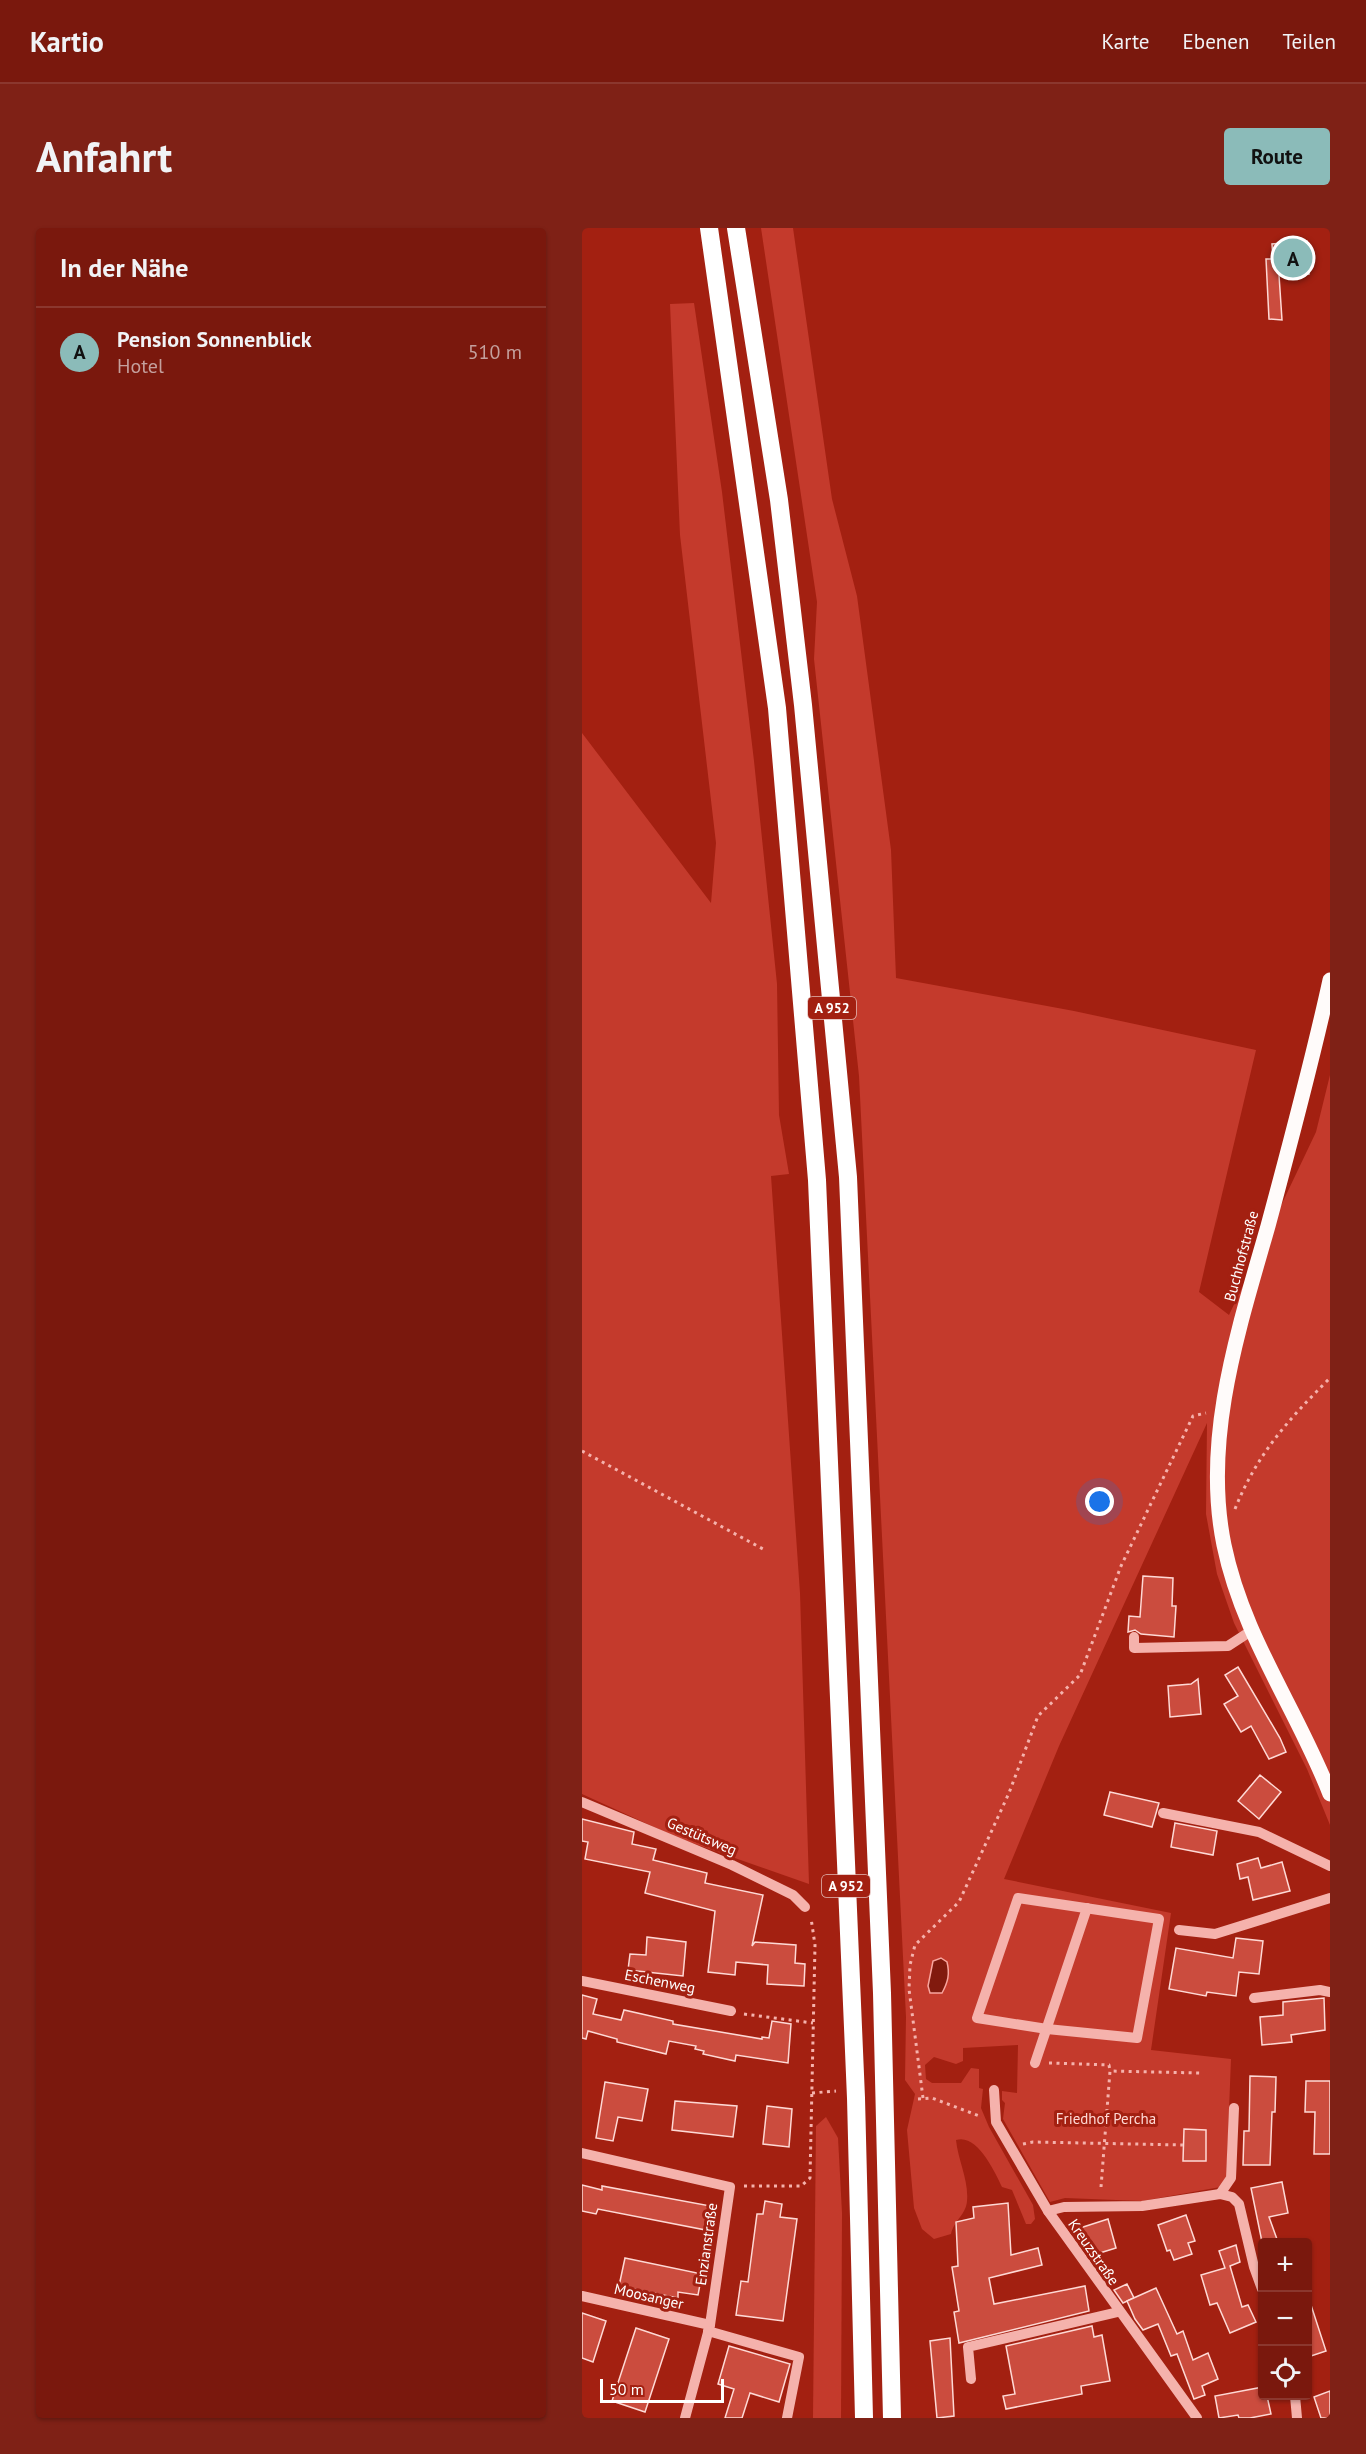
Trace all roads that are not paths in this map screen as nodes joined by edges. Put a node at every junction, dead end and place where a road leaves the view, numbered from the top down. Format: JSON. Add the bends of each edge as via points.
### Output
{"nodes":[{"id":1,"x":709,"y":228,"type":"edge"},
{"id":2,"x":736,"y":228,"type":"edge"},
{"id":3,"x":1330,"y":980,"type":"edge"},
{"id":4,"x":1251,"y":1631,"type":"junction"},
{"id":5,"x":1134,"y":1637,"type":"dead end"},
{"id":6,"x":1330,"y":1794,"type":"edge"},
{"id":7,"x":582,"y":1802,"type":"edge"},
{"id":8,"x":1163,"y":1813,"type":"dead end"},
{"id":9,"x":1330,"y":1866,"type":"edge"},
{"id":10,"x":1330,"y":1898,"type":"edge"},
{"id":11,"x":805,"y":1906,"type":"road end"},
{"id":12,"x":1087,"y":1908,"type":"junction"},
{"id":13,"x":1179,"y":1930,"type":"dead end"},
{"id":14,"x":582,"y":1981,"type":"edge"},
{"id":15,"x":1330,"y":1992,"type":"edge"},
{"id":16,"x":1254,"y":1998,"type":"dead end"},
{"id":17,"x":731,"y":2011,"type":"road end"},
{"id":18,"x":1047,"y":2029,"type":"junction"},
{"id":19,"x":1035,"y":2063,"type":"road end"},
{"id":20,"x":994,"y":2090,"type":"dead end"},
{"id":21,"x":1234,"y":2108,"type":"dead end"},
{"id":22,"x":582,"y":2153,"type":"edge"},
{"id":23,"x":1220,"y":2194,"type":"junction"},
{"id":24,"x":1048,"y":2211,"type":"junction"},
{"id":25,"x":1258,"y":2277,"type":"edge"},
{"id":26,"x":582,"y":2296,"type":"edge"},
{"id":27,"x":1118,"y":2312,"type":"junction"},
{"id":28,"x":709,"y":2328,"type":"junction"},
{"id":29,"x":971,"y":2379,"type":"dead end"},
{"id":30,"x":1295,"y":2400,"type":"edge"},
{"id":31,"x":685,"y":2418,"type":"edge"},
{"id":32,"x":787,"y":2418,"type":"edge"},
{"id":33,"x":864,"y":2418,"type":"edge"},
{"id":34,"x":892,"y":2418,"type":"edge"},
{"id":35,"x":1197,"y":2418,"type":"edge"},
{"id":36,"x":1296,"y":2418,"type":"edge"}],
"edges":[{"from":1,"to":33,"type":"highway","number":"A 952","via":[[777,708],[818,1180],[856,2098]]},
{"from":2,"to":34,"type":"highway","number":"A 952","via":[[779,500],[848,1177],[882,1993]]},
{"from":3,"to":4,"type":"main road","name":"Buchhofstraße","via":[[1231,1359],[1223,1415],[1218,1463],[1219,1516],[1239,1606]]},
{"from":4,"to":5,"type":"street","via":[[1228,1646],[1134,1648]]},
{"from":4,"to":6,"type":"main road","name":"Buchhofstraße"},
{"from":7,"to":11,"type":"street","name":"Gestütsweg","via":[[732,1865],[793,1895]]},
{"from":8,"to":9,"type":"street","via":[[1259,1832]]},
{"from":10,"to":13,"type":"street","via":[[1215,1934]]},
{"from":12,"to":18,"type":"street"},
{"from":12,"to":18,"type":"street","via":[[1018,1898],[977,2018]]},
{"from":12,"to":18,"type":"street","via":[[1159,1919],[1137,2038]]},
{"from":14,"to":17,"type":"street","name":"Eschenweg"},
{"from":15,"to":16,"type":"street"},
{"from":18,"to":19,"type":"street"},
{"from":20,"to":24,"type":"street","name":"Kreuzstraße","via":[[996,2122]]},
{"from":21,"to":23,"type":"street","via":[[1231,2178]]},
{"from":22,"to":28,"type":"street","name":"Enzianstraße","via":[[730,2187]]},
{"from":23,"to":24,"type":"street","via":[[1142,2206],[1064,2207]]},
{"from":23,"to":25,"type":"street","via":[[1239,2204]]},
{"from":24,"to":27,"type":"street","name":"Kreuzstraße"},
{"from":26,"to":28,"type":"street","name":"Moosanger"},
{"from":27,"to":29,"type":"street","via":[[968,2347]]},
{"from":27,"to":35,"type":"street","name":"Kreuzstraße"},
{"from":28,"to":31,"type":"street","name":"Enzianstraße"},
{"from":28,"to":32,"type":"street","name":"Moosanger","via":[[799,2357]]},
{"from":30,"to":36,"type":"street"}]}
